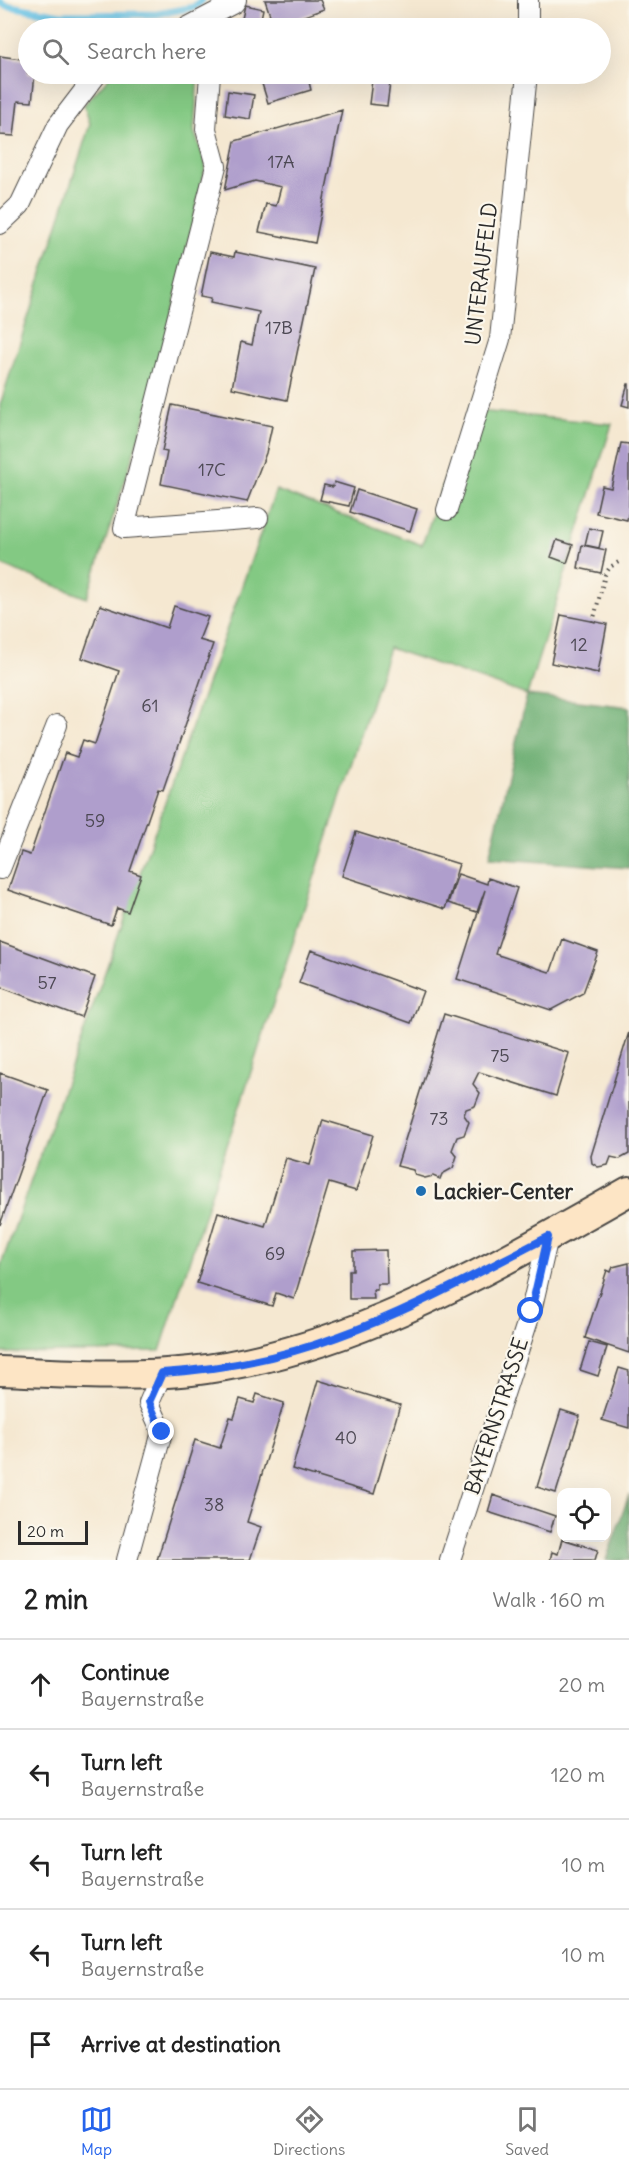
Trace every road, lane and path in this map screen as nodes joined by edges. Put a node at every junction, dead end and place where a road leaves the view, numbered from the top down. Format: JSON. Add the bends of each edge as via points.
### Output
{"nodes":[{"id":1,"x":236,"y":0,"type":"edge"},
{"id":2,"x":528,"y":0,"type":"edge"},
{"id":3,"x":217,"y":18,"type":"edge"},
{"id":4,"x":528,"y":18,"type":"edge"},
{"id":5,"x":89,"y":84,"type":"edge"},
{"id":6,"x":209,"y":84,"type":"edge"},
{"id":7,"x":526,"y":84,"type":"edge"},
{"id":8,"x":0,"y":224,"type":"edge"},
{"id":9,"x":447,"y":510,"type":"dead end"},
{"id":10,"x":258,"y":518,"type":"dead end"},
{"id":11,"x":622,"y":560,"type":"dead end"},
{"id":12,"x":593,"y":622,"type":"dead end"},
{"id":13,"x":57,"y":724,"type":"dead end"},
{"id":14,"x":0,"y":869,"type":"edge"},
{"id":15,"x":629,"y":1191,"type":"edge"},
{"id":16,"x":548,"y":1237,"type":"junction"},
{"id":17,"x":0,"y":1371,"type":"edge"},
{"id":18,"x":162,"y":1373,"type":"junction"},
{"id":19,"x":127,"y":1560,"type":"edge"},
{"id":20,"x":450,"y":1560,"type":"edge"}],
"edges":[{"from":1,"to":3,"type":"street"},
{"from":2,"to":4,"type":"street"},
{"from":5,"to":8,"type":"street","via":[[58,125],[20,205]]},
{"from":6,"to":10,"type":"street","via":[[206,129],[216,166],[124,528]]},
{"from":7,"to":9,"type":"street","name":"UNTERAUFELD","via":[[500,339]]},
{"from":11,"to":12,"type":"path","via":[[605,575]]},
{"from":13,"to":14,"type":"street"},
{"from":15,"to":16,"type":"street"},
{"from":16,"to":18,"type":"street","via":[[421,1301],[336,1338],[240,1363]]},
{"from":16,"to":20,"type":"street","name":"BAYERNSTRASSE","via":[[531,1311]]},
{"from":17,"to":18,"type":"street"},
{"from":18,"to":19,"type":"street","via":[[149,1402],[162,1432]]}]}
